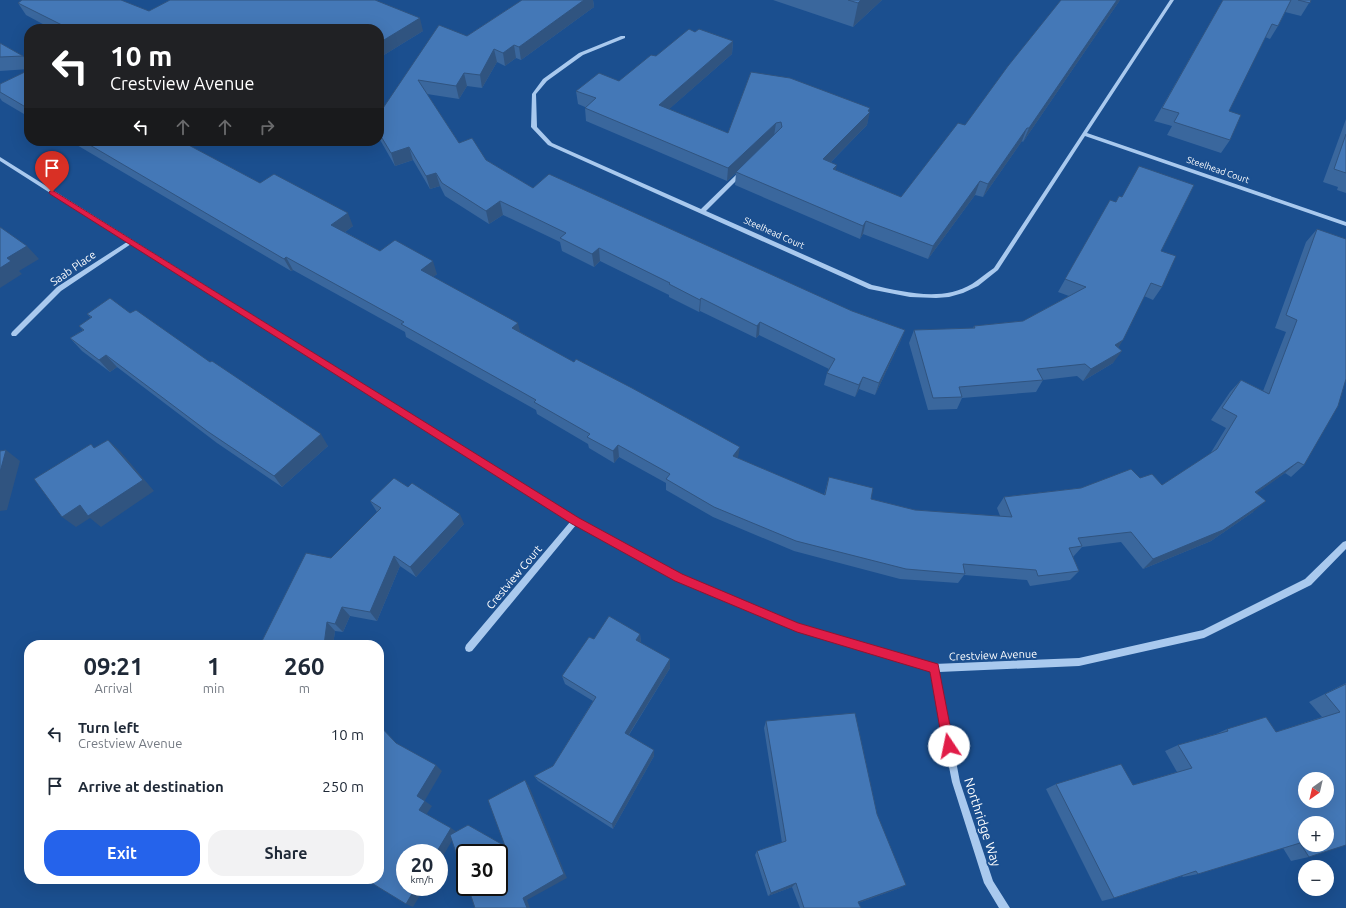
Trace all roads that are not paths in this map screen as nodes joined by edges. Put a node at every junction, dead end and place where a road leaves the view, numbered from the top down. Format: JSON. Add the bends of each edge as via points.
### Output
{"nodes":[{"id":1,"x":1172,"y":0,"type":"edge"},
{"id":2,"x":623,"y":37,"type":"dead end"},
{"id":3,"x":1084,"y":134,"type":"junction"},
{"id":4,"x":0,"y":159,"type":"edge"},
{"id":5,"x":745,"y":169,"type":"edge"},
{"id":6,"x":703,"y":211,"type":"junction"},
{"id":7,"x":1346,"y":224,"type":"edge"},
{"id":8,"x":131,"y":242,"type":"junction"},
{"id":9,"x":14,"y":334,"type":"dead end"},
{"id":10,"x":575,"y":521,"type":"junction"},
{"id":11,"x":1346,"y":544,"type":"edge"},
{"id":12,"x":469,"y":648,"type":"dead end"},
{"id":13,"x":934,"y":668,"type":"junction"},
{"id":14,"x":1005,"y":908,"type":"edge"}],
"edges":[{"from":1,"to":3,"type":"street","name":"Steelhead Court"},
{"from":2,"to":6,"type":"street","name":"Steelhead Court","via":[[580,54],[545,80],[534,94],[534,127],[550,144]]},
{"from":3,"to":6,"type":"street","name":"Steelhead Court","via":[[996,269],[973,286],[944,296],[908,295],[871,286]]},
{"from":3,"to":7,"type":"street","name":"Steelhead Court"},
{"from":4,"to":8,"type":"street","name":"Crestview Avenue"},
{"from":5,"to":6,"type":"street"},
{"from":8,"to":9,"type":"street","name":"Saab Place","via":[[58,289]]},
{"from":8,"to":10,"type":"street","name":"Crestview Avenue"},
{"from":10,"to":12,"type":"street","name":"Crestview Court"},
{"from":10,"to":13,"type":"street","name":"Crestview Avenue","via":[[679,578],[797,627]]},
{"from":11,"to":13,"type":"street","name":"Crestview Avenue","via":[[1308,582],[1204,634],[1079,662]]},
{"from":13,"to":14,"type":"street","name":"Northridge Way","via":[[956,782],[989,883]]}]}
